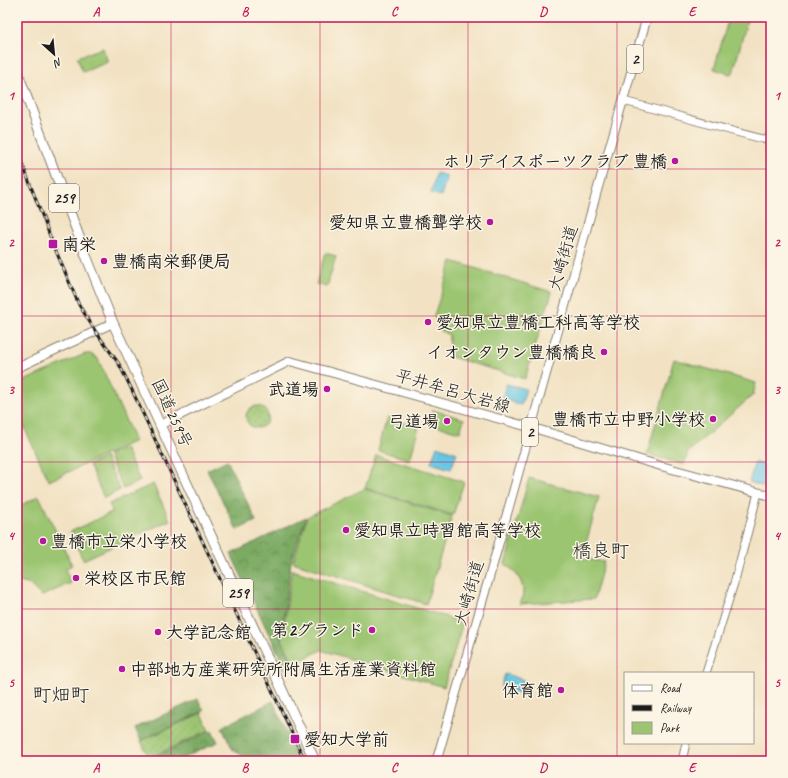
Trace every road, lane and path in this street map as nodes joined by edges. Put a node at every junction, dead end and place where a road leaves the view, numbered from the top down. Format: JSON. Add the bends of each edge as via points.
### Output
{"nodes":[{"id":1,"x":647,"y":17,"type":"edge"},
{"id":2,"x":17,"y":71,"type":"edge"},
{"id":3,"x":623,"y":102,"type":"junction"},
{"id":4,"x":771,"y":141,"type":"edge"},
{"id":5,"x":113,"y":323,"type":"junction"},
{"id":6,"x":17,"y":368,"type":"edge"},
{"id":7,"x":160,"y":425,"type":"junction"},
{"id":8,"x":531,"y":428,"type":"junction"},
{"id":9,"x":758,"y":493,"type":"junction"},
{"id":10,"x":771,"y":496,"type":"edge"},
{"id":11,"x":706,"y":672,"type":"edge"},
{"id":12,"x":686,"y":744,"type":"edge"},
{"id":13,"x":315,"y":761,"type":"edge"},
{"id":14,"x":436,"y":761,"type":"edge"},
{"id":15,"x":682,"y":761,"type":"edge"}],
"edges":[{"from":1,"to":3,"type":"main road","name":"大崎街道","number":"2"},
{"from":2,"to":5,"type":"highway","name":"国道259号","number":"259"},
{"from":3,"to":4,"type":"street"},
{"from":3,"to":8,"type":"main road","name":"大崎街道","number":"2"},
{"from":5,"to":6,"type":"main road"},
{"from":5,"to":7,"type":"highway","name":"国道259号","number":"259"},
{"from":7,"to":8,"type":"main road","name":"平井牟呂大岩線","via":[[290,361]]},
{"from":7,"to":13,"type":"highway","name":"国道259号","number":"259"},
{"from":8,"to":9,"type":"main road","name":"平井牟呂大岩線"},
{"from":8,"to":14,"type":"main road","name":"大崎街道","number":"2"},
{"from":9,"to":10,"type":"main road","name":"平井牟呂大岩線"},
{"from":9,"to":11,"type":"street"},
{"from":12,"to":15,"type":"street"}]}
